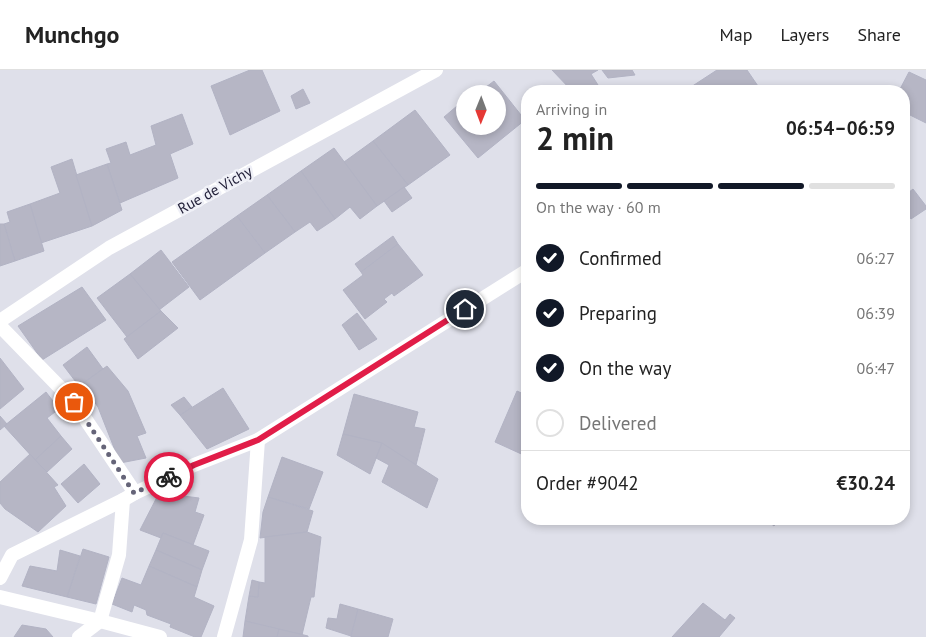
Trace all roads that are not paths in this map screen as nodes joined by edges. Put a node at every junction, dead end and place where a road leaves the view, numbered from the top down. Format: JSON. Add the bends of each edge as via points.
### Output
{"nodes":[{"id":1,"x":436,"y":70,"type":"edge"},
{"id":2,"x":521,"y":274,"type":"edge"},
{"id":3,"x":0,"y":321,"type":"edge"},
{"id":4,"x":0,"y":326,"type":"edge"},
{"id":5,"x":258,"y":440,"type":"junction"},
{"id":6,"x":129,"y":497,"type":"junction"},
{"id":7,"x":0,"y":578,"type":"edge"},
{"id":8,"x":0,"y":597,"type":"edge"},
{"id":9,"x":100,"y":621,"type":"junction"},
{"id":10,"x":79,"y":637,"type":"edge"},
{"id":11,"x":160,"y":637,"type":"edge"},
{"id":12,"x":224,"y":637,"type":"edge"}],
"edges":[{"from":1,"to":3,"type":"street","name":"Rue de Vichy","via":[[109,248]]},
{"from":2,"to":5,"type":"street"},
{"from":4,"to":6,"type":"street","via":[[74,402]]},
{"from":5,"to":6,"type":"street","via":[[194,465]]},
{"from":5,"to":12,"type":"street","via":[[251,540]]},
{"from":6,"to":7,"type":"street","via":[[12,555]]},
{"from":6,"to":9,"type":"street","via":[[119,554]]},
{"from":8,"to":9,"type":"street"},
{"from":9,"to":10,"type":"street"},
{"from":9,"to":11,"type":"street"}]}
